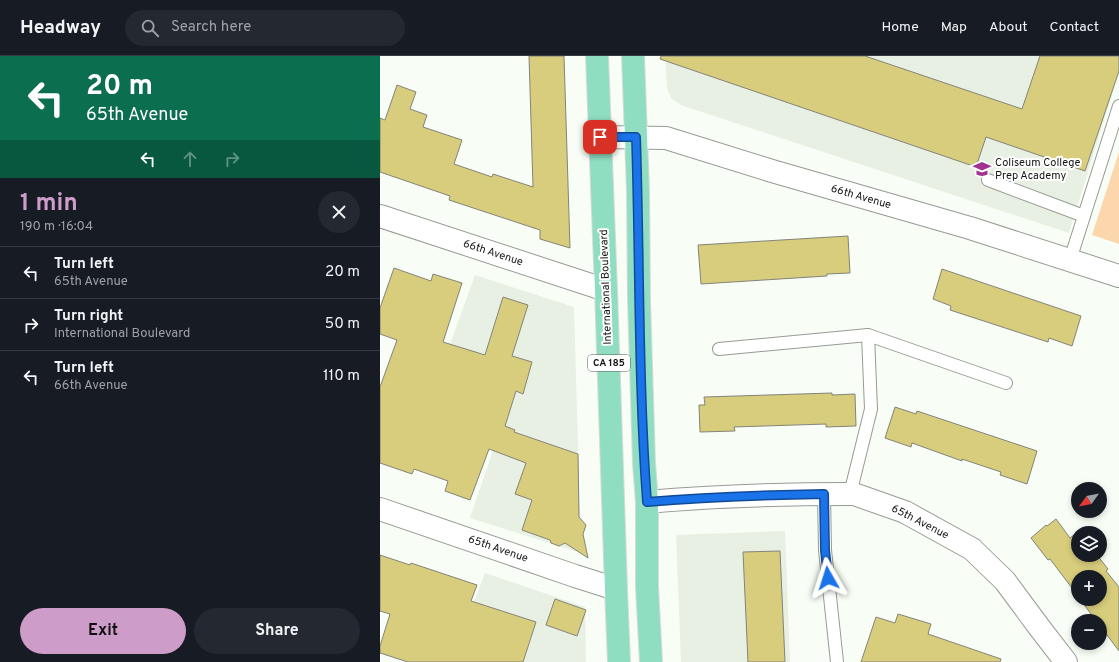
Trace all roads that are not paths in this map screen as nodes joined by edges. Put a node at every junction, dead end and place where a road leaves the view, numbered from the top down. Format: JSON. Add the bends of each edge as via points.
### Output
{"nodes":[{"id":1,"x":597,"y":56,"type":"edge"},
{"id":2,"x":633,"y":56,"type":"edge"},
{"id":3,"x":1119,"y":106,"type":"edge"},
{"id":4,"x":600,"y":137,"type":"junction"},
{"id":5,"x":636,"y":137,"type":"junction"},
{"id":6,"x":988,"y":180,"type":"dead end"},
{"id":7,"x":380,"y":216,"type":"edge"},
{"id":8,"x":1084,"y":216,"type":"junction"},
{"id":9,"x":1070,"y":260,"type":"junction"},
{"id":10,"x":1119,"y":276,"type":"edge"},
{"id":11,"x":606,"y":290,"type":"junction"},
{"id":12,"x":868,"y":335,"type":"junction"},
{"id":13,"x":719,"y":349,"type":"dead end"},
{"id":14,"x":1006,"y":383,"type":"dead end"},
{"id":15,"x":824,"y":494,"type":"junction"},
{"id":16,"x":850,"y":494,"type":"junction"},
{"id":17,"x":647,"y":502,"type":"junction"},
{"id":18,"x":380,"y":508,"type":"edge"},
{"id":19,"x":616,"y":589,"type":"junction"},
{"id":20,"x":619,"y":662,"type":"edge"},
{"id":21,"x":651,"y":662,"type":"edge"},
{"id":22,"x":837,"y":662,"type":"edge"},
{"id":23,"x":1066,"y":662,"type":"edge"}],
"edges":[{"from":1,"to":4,"type":"main road","name":"International Boulevard","number":"CA 185"},
{"from":2,"to":5,"type":"main road","number":"CA 185"},
{"from":3,"to":8,"type":"lane"},
{"from":4,"to":5,"type":"street","name":"66th Avenue"},
{"from":4,"to":11,"type":"main road","name":"International Boulevard","number":"CA 185"},
{"from":5,"to":9,"type":"street","name":"66th Avenue","via":[[666,138]]},
{"from":5,"to":17,"type":"main road","number":"CA 185"},
{"from":6,"to":8,"type":"lane"},
{"from":7,"to":11,"type":"street","name":"66th Avenue"},
{"from":8,"to":9,"type":"lane"},
{"from":9,"to":10,"type":"street","name":"66th Avenue"},
{"from":11,"to":19,"type":"main road","name":"International Boulevard","number":"CA 185"},
{"from":12,"to":13,"type":"lane"},
{"from":12,"to":14,"type":"lane"},
{"from":12,"to":16,"type":"lane","via":[[871,409]]},
{"from":15,"to":16,"type":"street","name":"65th Avenue"},
{"from":15,"to":17,"type":"street","name":"65th Avenue"},
{"from":15,"to":22,"type":"lane","via":[[825,550]]},
{"from":16,"to":23,"type":"street","name":"65th Avenue","via":[[905,512],[972,549],[1005,581]]},
{"from":17,"to":21,"type":"main road","number":"CA 185","via":[[647,587]]},
{"from":18,"to":19,"type":"street","name":"65th Avenue"},
{"from":19,"to":20,"type":"main road","name":"International Boulevard","number":"CA 185"}]}
